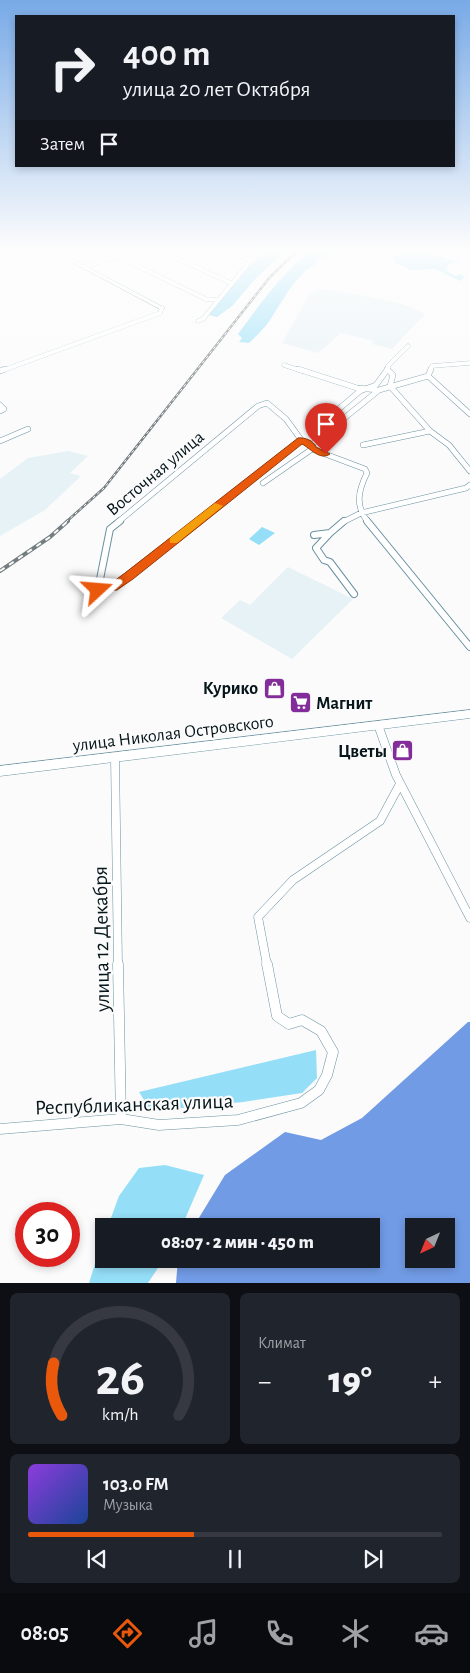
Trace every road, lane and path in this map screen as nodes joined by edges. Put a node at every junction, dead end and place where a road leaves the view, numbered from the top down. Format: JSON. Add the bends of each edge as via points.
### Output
{"nodes":[{"id":1,"x":161,"y":311,"type":"edge"},
{"id":2,"x":209,"y":311,"type":"edge"},
{"id":3,"x":198,"y":321,"type":"dead end"},
{"id":4,"x":408,"y":346,"type":"dead end"},
{"id":5,"x":470,"y":363,"type":"edge"},
{"id":6,"x":284,"y":365,"type":"dead end"},
{"id":7,"x":387,"y":370,"type":"junction"},
{"id":8,"x":0,"y":371,"type":"edge"},
{"id":9,"x":428,"y":376,"type":"junction"},
{"id":10,"x":390,"y":386,"type":"junction"},
{"id":11,"x":367,"y":389,"type":"junction"},
{"id":12,"x":378,"y":390,"type":"junction"},
{"id":13,"x":267,"y":403,"type":"joint"},
{"id":14,"x":0,"y":405,"type":"edge"},
{"id":15,"x":2,"y":410,"type":"edge"},
{"id":16,"x":334,"y":413,"type":"dead end"},
{"id":17,"x":470,"y":414,"type":"edge"},
{"id":18,"x":28,"y":429,"type":"dead end"},
{"id":19,"x":430,"y":431,"type":"junction"},
{"id":20,"x":301,"y":440,"type":"junction"},
{"id":21,"x":0,"y":441,"type":"edge"},
{"id":22,"x":363,"y":446,"type":"dead end"},
{"id":23,"x":312,"y":447,"type":"junction"},
{"id":24,"x":470,"y":471,"type":"edge"},
{"id":25,"x":263,"y":483,"type":"dead end"},
{"id":26,"x":469,"y":488,"type":"edge"},
{"id":27,"x":360,"y":513,"type":"junction"},
{"id":28,"x":330,"y":533,"type":"junction"},
{"id":29,"x":314,"y":535,"type":"dead end"},
{"id":30,"x":98,"y":590,"type":"junction"},
{"id":31,"x":354,"y":594,"type":"dead end"},
{"id":32,"x":91,"y":600,"type":"dead end"},
{"id":33,"x":470,"y":647,"type":"edge"},
{"id":34,"x":470,"y":714,"type":"edge"},
{"id":35,"x":378,"y":725,"type":"junction"},
{"id":36,"x":115,"y":757,"type":"junction"},
{"id":37,"x":0,"y":771,"type":"edge"},
{"id":38,"x":400,"y":784,"type":"junction"},
{"id":39,"x":470,"y":918,"type":"edge"},
{"id":40,"x":122,"y":1119,"type":"junction"},
{"id":41,"x":0,"y":1129,"type":"edge"}],
"edges":[{"from":1,"to":8,"type":"street"},
{"from":2,"to":3,"type":"street"},
{"from":4,"to":7,"type":"street"},
{"from":5,"to":9,"type":"street","via":[[432,366]]},
{"from":6,"to":11,"type":"street"},
{"from":7,"to":10,"type":"street","via":[[394,378]]},
{"from":7,"to":11,"type":"street","via":[[376,384]]},
{"from":9,"to":10,"type":"street"},
{"from":9,"to":17,"type":"street"},
{"from":10,"to":12,"type":"street"},
{"from":10,"to":19,"type":"street"},
{"from":11,"to":12,"type":"street"},
{"from":11,"to":16,"type":"street"},
{"from":12,"to":23,"type":"street"},
{"from":13,"to":20,"type":"street","via":[[287,420]]},
{"from":13,"to":30,"type":"street","name":"Восточная улица","via":[[258,406],[110,530]]},
{"from":14,"to":15,"type":"street"},
{"from":18,"to":21,"type":"street"},
{"from":19,"to":22,"type":"street"},
{"from":19,"to":24,"type":"street","via":[[449,445]]},
{"from":20,"to":23,"type":"street"},
{"from":20,"to":30,"type":"street","via":[[129,576],[113,587]]},
{"from":23,"to":25,"type":"street"},
{"from":23,"to":27,"type":"street","via":[[365,469],[367,473],[358,490]]},
{"from":26,"to":27,"type":"street"},
{"from":27,"to":28,"type":"street"},
{"from":27,"to":33,"type":"street"},
{"from":28,"to":29,"type":"street"},
{"from":28,"to":31,"type":"street","via":[[316,548]]},
{"from":30,"to":32,"type":"street"},
{"from":34,"to":35,"type":"main road","name":"улица Николая Островского"},
{"from":35,"to":36,"type":"main road","name":"улица Николая Островского"},
{"from":35,"to":38,"type":"street","via":[[385,753]]},
{"from":36,"to":37,"type":"main road","name":"улица Николая Островского"},
{"from":36,"to":40,"type":"street","name":"улица 12 Декабря"},
{"from":38,"to":39,"type":"street"},
{"from":38,"to":40,"type":"street","name":"Республиканская улица","via":[[380,821],[293,880],[258,917],[277,1016],[288,1024],[302,1020],[321,1031],[333,1052],[328,1075],[320,1090],[301,1103],[238,1120],[159,1125]]},
{"from":40,"to":41,"type":"street","name":"Республиканская улица"}]}
